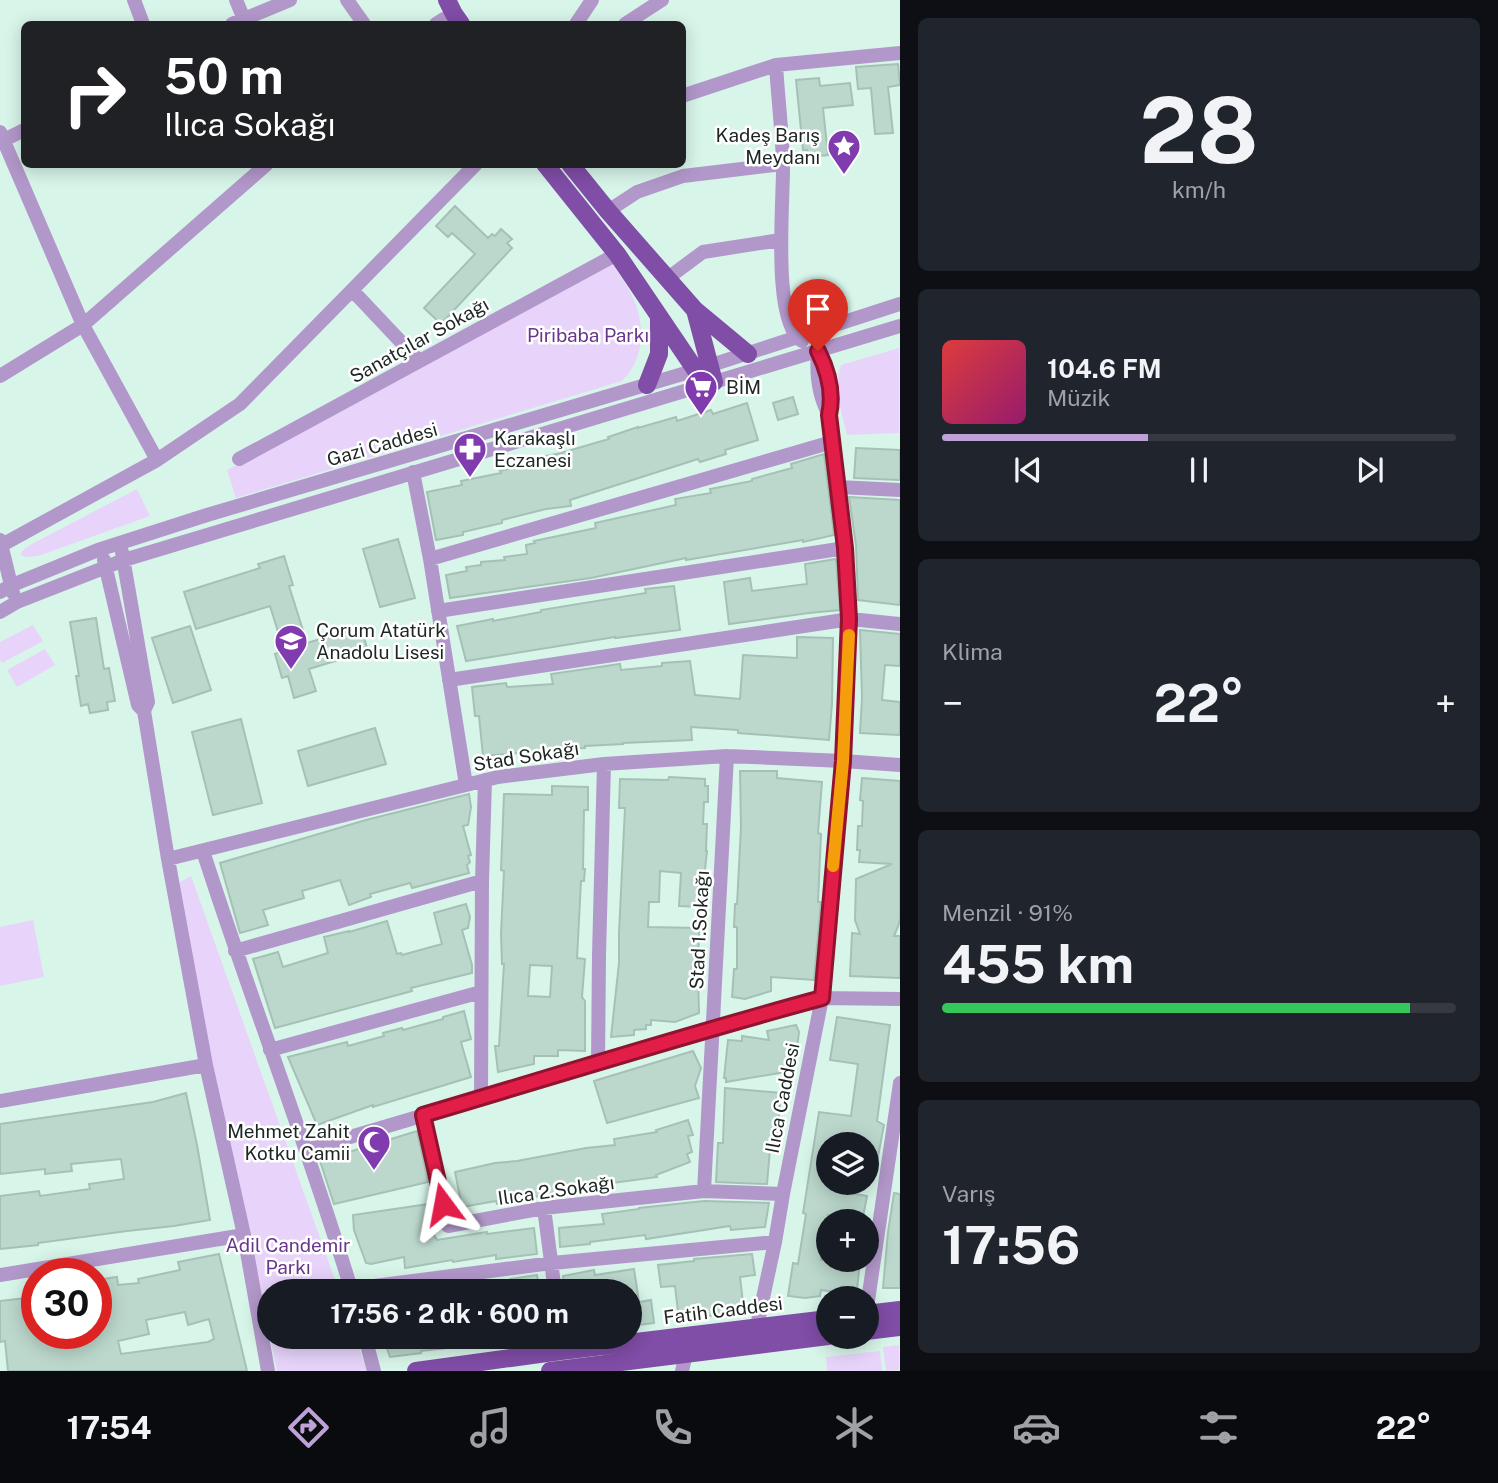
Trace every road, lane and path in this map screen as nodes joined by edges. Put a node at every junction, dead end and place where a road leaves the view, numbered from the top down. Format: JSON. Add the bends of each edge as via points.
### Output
{"nodes":[{"id":1,"x":134,"y":0,"type":"edge"},
{"id":2,"x":236,"y":0,"type":"edge"},
{"id":3,"x":290,"y":0,"type":"edge"},
{"id":4,"x":346,"y":0,"type":"edge"},
{"id":5,"x":433,"y":0,"type":"edge"},
{"id":6,"x":447,"y":0,"type":"edge"},
{"id":7,"x":592,"y":0,"type":"edge"},
{"id":8,"x":663,"y":0,"type":"edge"},
{"id":9,"x":142,"y":21,"type":"edge"},
{"id":10,"x":240,"y":21,"type":"edge"},
{"id":11,"x":244,"y":21,"type":"edge"},
{"id":12,"x":362,"y":21,"type":"edge"},
{"id":13,"x":441,"y":21,"type":"edge"},
{"id":14,"x":459,"y":21,"type":"edge"},
{"id":15,"x":578,"y":21,"type":"edge"},
{"id":16,"x":630,"y":21,"type":"edge"},
{"id":17,"x":900,"y":53,"type":"edge"},
{"id":18,"x":776,"y":65,"type":"junction"},
{"id":19,"x":686,"y":95,"type":"edge"},
{"id":20,"x":21,"y":131,"type":"edge"},
{"id":21,"x":1,"y":138,"type":"edge"},
{"id":22,"x":783,"y":164,"type":"junction"},
{"id":23,"x":262,"y":168,"type":"edge"},
{"id":24,"x":472,"y":168,"type":"edge"},
{"id":25,"x":548,"y":168,"type":"edge"},
{"id":26,"x":573,"y":168,"type":"edge"},
{"id":27,"x":608,"y":211,"type":"junction"},
{"id":28,"x":780,"y":240,"type":"junction"},
{"id":29,"x":617,"y":254,"type":"junction"},
{"id":30,"x":668,"y":278,"type":"junction"},
{"id":31,"x":352,"y":290,"type":"junction"},
{"id":32,"x":900,"y":304,"type":"edge"},
{"id":33,"x":695,"y":310,"type":"junction"},
{"id":34,"x":659,"y":316,"type":"junction"},
{"id":35,"x":83,"y":325,"type":"junction"},
{"id":36,"x":900,"y":326,"type":"edge"},
{"id":37,"x":795,"y":337,"type":"junction"},
{"id":38,"x":818,"y":351,"type":"junction"},
{"id":39,"x":748,"y":354,"type":"junction"},
{"id":40,"x":419,"y":361,"type":"junction"},
{"id":41,"x":706,"y":375,"type":"junction"},
{"id":42,"x":0,"y":376,"type":"edge"},
{"id":43,"x":647,"y":384,"type":"junction"},
{"id":44,"x":832,"y":442,"type":"junction"},
{"id":45,"x":239,"y":459,"type":"dead end"},
{"id":46,"x":157,"y":460,"type":"junction"},
{"id":47,"x":413,"y":471,"type":"junction"},
{"id":48,"x":838,"y":486,"type":"junction"},
{"id":49,"x":900,"y":490,"type":"edge"},
{"id":50,"x":119,"y":543,"type":"junction"},
{"id":51,"x":1,"y":544,"type":"edge"},
{"id":52,"x":845,"y":548,"type":"junction"},
{"id":53,"x":99,"y":549,"type":"junction"},
{"id":54,"x":124,"y":559,"type":"junction"},
{"id":55,"x":430,"y":559,"type":"junction"},
{"id":56,"x":106,"y":566,"type":"junction"},
{"id":57,"x":5,"y":589,"type":"edge"},
{"id":58,"x":17,"y":602,"type":"junction"},
{"id":59,"x":438,"y":611,"type":"junction"},
{"id":60,"x":0,"y":612,"type":"edge"},
{"id":61,"x":849,"y":619,"type":"junction"},
{"id":62,"x":900,"y":624,"type":"edge"},
{"id":63,"x":449,"y":680,"type":"junction"},
{"id":64,"x":144,"y":711,"type":"junction"},
{"id":65,"x":727,"y":756,"type":"junction"},
{"id":66,"x":843,"y":761,"type":"junction"},
{"id":67,"x":604,"y":764,"type":"junction"},
{"id":68,"x":900,"y":765,"type":"edge"},
{"id":69,"x":485,"y":780,"type":"junction"},
{"id":70,"x":466,"y":785,"type":"junction"},
{"id":71,"x":203,"y":851,"type":"junction"},
{"id":72,"x":168,"y":859,"type":"junction"},
{"id":73,"x":482,"y":881,"type":"junction"},
{"id":74,"x":235,"y":951,"type":"junction"},
{"id":75,"x":481,"y":992,"type":"junction"},
{"id":76,"x":822,"y":998,"type":"junction"},
{"id":77,"x":900,"y":999,"type":"edge"},
{"id":78,"x":713,"y":1028,"type":"junction"},
{"id":79,"x":270,"y":1050,"type":"junction"},
{"id":80,"x":598,"y":1064,"type":"junction"},
{"id":81,"x":206,"y":1065,"type":"junction"},
{"id":82,"x":900,"y":1083,"type":"edge"},
{"id":83,"x":481,"y":1098,"type":"junction"},
{"id":84,"x":0,"y":1101,"type":"edge"},
{"id":85,"x":423,"y":1115,"type":"junction"},
{"id":86,"x":306,"y":1150,"type":"junction"},
{"id":87,"x":704,"y":1191,"type":"junction"},
{"id":88,"x":783,"y":1194,"type":"junction"},
{"id":89,"x":544,"y":1208,"type":"junction"},
{"id":90,"x":244,"y":1235,"type":"junction"},
{"id":91,"x":775,"y":1242,"type":"junction"},
{"id":92,"x":552,"y":1263,"type":"junction"},
{"id":93,"x":0,"y":1275,"type":"edge"},
{"id":94,"x":348,"y":1279,"type":"edge"},
{"id":95,"x":433,"y":1279,"type":"edge"},
{"id":96,"x":554,"y":1279,"type":"edge"},
{"id":97,"x":870,"y":1286,"type":"edge"},
{"id":98,"x":900,"y":1310,"type":"edge"},
{"id":99,"x":879,"y":1312,"type":"edge"},
{"id":100,"x":816,"y":1319,"type":"edge"},
{"id":101,"x":757,"y":1326,"type":"junction"},
{"id":102,"x":900,"y":1327,"type":"edge"},
{"id":103,"x":879,"y":1329,"type":"edge"},
{"id":104,"x":642,"y":1337,"type":"edge"},
{"id":105,"x":816,"y":1338,"type":"edge"},
{"id":106,"x":368,"y":1349,"type":"edge"},
{"id":107,"x":534,"y":1349,"type":"edge"},
{"id":108,"x":684,"y":1363,"type":"edge"},
{"id":109,"x":268,"y":1371,"type":"edge"},
{"id":110,"x":374,"y":1371,"type":"edge"},
{"id":111,"x":416,"y":1371,"type":"edge"},
{"id":112,"x":550,"y":1371,"type":"edge"}],
"edges":[{"from":1,"to":9,"type":"street"},
{"from":2,"to":10,"type":"street"},
{"from":3,"to":11,"type":"street"},
{"from":4,"to":12,"type":"street"},
{"from":5,"to":13,"type":"main road"},
{"from":6,"to":14,"type":"main road"},
{"from":7,"to":15,"type":"street"},
{"from":8,"to":16,"type":"street"},
{"from":17,"to":18,"type":"street"},
{"from":18,"to":19,"type":"street"},
{"from":18,"to":22,"type":"street"},
{"from":20,"to":21,"type":"street"},
{"from":21,"to":35,"type":"street"},
{"from":22,"to":27,"type":"street","via":[[683,176],[637,191]]},
{"from":22,"to":28,"type":"street"},
{"from":23,"to":35,"type":"street"},
{"from":24,"to":31,"type":"street"},
{"from":25,"to":29,"type":"main road"},
{"from":26,"to":27,"type":"main road"},
{"from":27,"to":30,"type":"main road"},
{"from":28,"to":30,"type":"street","via":[[703,252]]},
{"from":28,"to":37,"type":"street","via":[[786,317]]},
{"from":29,"to":34,"type":"main road"},
{"from":29,"to":40,"type":"street","name":"Sanatçılar Sokağı"},
{"from":30,"to":33,"type":"main road"},
{"from":31,"to":40,"type":"street"},
{"from":31,"to":46,"type":"street","via":[[240,404]]},
{"from":32,"to":37,"type":"street","name":"Gazi Caddesi"},
{"from":33,"to":39,"type":"main road"},
{"from":33,"to":41,"type":"main road"},
{"from":34,"to":41,"type":"main road"},
{"from":34,"to":43,"type":"main road","via":[[659,354]]},
{"from":35,"to":42,"type":"street"},
{"from":35,"to":46,"type":"street"},
{"from":36,"to":38,"type":"street","name":"Gazi Caddesi"},
{"from":37,"to":38,"type":"street"},
{"from":37,"to":39,"type":"street","name":"Gazi Caddesi"},
{"from":38,"to":41,"type":"street","name":"Gazi Caddesi"},
{"from":38,"to":44,"type":"street","name":"Ilıca Caddesi","via":[[827,368]]},
{"from":39,"to":41,"type":"street","name":"Gazi Caddesi"},
{"from":40,"to":45,"type":"street","name":"Sanatçılar Sokağı"},
{"from":41,"to":43,"type":"street","name":"Gazi Caddesi"},
{"from":41,"to":47,"type":"street","name":"Gazi Caddesi"},
{"from":43,"to":50,"type":"street","name":"Gazi Caddesi"},
{"from":44,"to":48,"type":"street","name":"Ilıca Caddesi"},
{"from":44,"to":55,"type":"street"},
{"from":46,"to":51,"type":"street"},
{"from":47,"to":54,"type":"street","name":"Gazi Caddesi"},
{"from":47,"to":55,"type":"street"},
{"from":48,"to":49,"type":"street"},
{"from":48,"to":52,"type":"street","name":"Ilıca Caddesi"},
{"from":50,"to":53,"type":"street","name":"Gazi Caddesi"},
{"from":50,"to":54,"type":"street"},
{"from":51,"to":57,"type":"street"},
{"from":52,"to":59,"type":"street"},
{"from":52,"to":61,"type":"street","name":"Ilıca Caddesi"},
{"from":53,"to":56,"type":"street"},
{"from":53,"to":57,"type":"street","name":"Gazi Caddesi"},
{"from":54,"to":56,"type":"street","name":"Gazi Caddesi"},
{"from":54,"to":64,"type":"street","via":[[148,702]]},
{"from":55,"to":59,"type":"street"},
{"from":56,"to":58,"type":"street","name":"Gazi Caddesi"},
{"from":56,"to":64,"type":"street","via":[[138,705]]},
{"from":57,"to":58,"type":"street"},
{"from":58,"to":60,"type":"street","name":"Gazi Caddesi"},
{"from":59,"to":63,"type":"street"},
{"from":61,"to":62,"type":"street"},
{"from":61,"to":63,"type":"street"},
{"from":61,"to":66,"type":"street","name":"Ilıca Caddesi"},
{"from":63,"to":70,"type":"street"},
{"from":64,"to":72,"type":"street"},
{"from":65,"to":66,"type":"street","name":"Stad Sokağı"},
{"from":65,"to":67,"type":"street","name":"Stad Sokağı"},
{"from":65,"to":78,"type":"street","name":"Stad 1.Sokağı"},
{"from":66,"to":68,"type":"street","name":"Stad Sokağı"},
{"from":66,"to":76,"type":"street","name":"Ilıca Caddesi"},
{"from":67,"to":69,"type":"street","name":"Stad Sokağı"},
{"from":67,"to":80,"type":"street"},
{"from":69,"to":70,"type":"street","name":"Stad Sokağı"},
{"from":69,"to":73,"type":"street"},
{"from":70,"to":71,"type":"street","name":"Stad Sokağı"},
{"from":71,"to":72,"type":"street","name":"Stad Sokağı"},
{"from":71,"to":74,"type":"street"},
{"from":72,"to":81,"type":"street"},
{"from":73,"to":74,"type":"street"},
{"from":73,"to":75,"type":"street"},
{"from":74,"to":79,"type":"street"},
{"from":75,"to":79,"type":"street"},
{"from":75,"to":83,"type":"street"},
{"from":76,"to":77,"type":"street"},
{"from":76,"to":78,"type":"street"},
{"from":76,"to":88,"type":"street","name":"Ilıca Caddesi"},
{"from":78,"to":80,"type":"street"},
{"from":78,"to":87,"type":"street","name":"Stad 1.Sokağı"},
{"from":79,"to":86,"type":"street"},
{"from":80,"to":83,"type":"street"},
{"from":81,"to":84,"type":"street"},
{"from":81,"to":90,"type":"street"},
{"from":82,"to":97,"type":"street"},
{"from":83,"to":85,"type":"street"},
{"from":85,"to":86,"type":"street"},
{"from":85,"to":89,"type":"street","name":"Ilıca 2.Sokağı","via":[[448,1226]]},
{"from":86,"to":94,"type":"street"},
{"from":87,"to":88,"type":"street","name":"Ilıca 2.Sokağı"},
{"from":87,"to":89,"type":"street","name":"Ilıca 2.Sokağı"},
{"from":88,"to":91,"type":"street","name":"Ilıca Caddesi"},
{"from":89,"to":92,"type":"street"},
{"from":90,"to":93,"type":"street"},
{"from":90,"to":109,"type":"street"},
{"from":91,"to":92,"type":"street"},
{"from":91,"to":101,"type":"street","name":"Ilıca Caddesi"},
{"from":92,"to":95,"type":"street"},
{"from":92,"to":96,"type":"street"},
{"from":98,"to":99,"type":"main road"},
{"from":100,"to":101,"type":"main road","name":"Fatih Caddesi"},
{"from":101,"to":104,"type":"main road","name":"Fatih Caddesi"},
{"from":102,"to":103,"type":"main road"},
{"from":105,"to":108,"type":"main road","name":"Fatih Caddesi"},
{"from":106,"to":110,"type":"street"},
{"from":107,"to":111,"type":"main road","name":"Fatih Caddesi"},
{"from":108,"to":112,"type":"main road","name":"Fatih Caddesi"}]}
